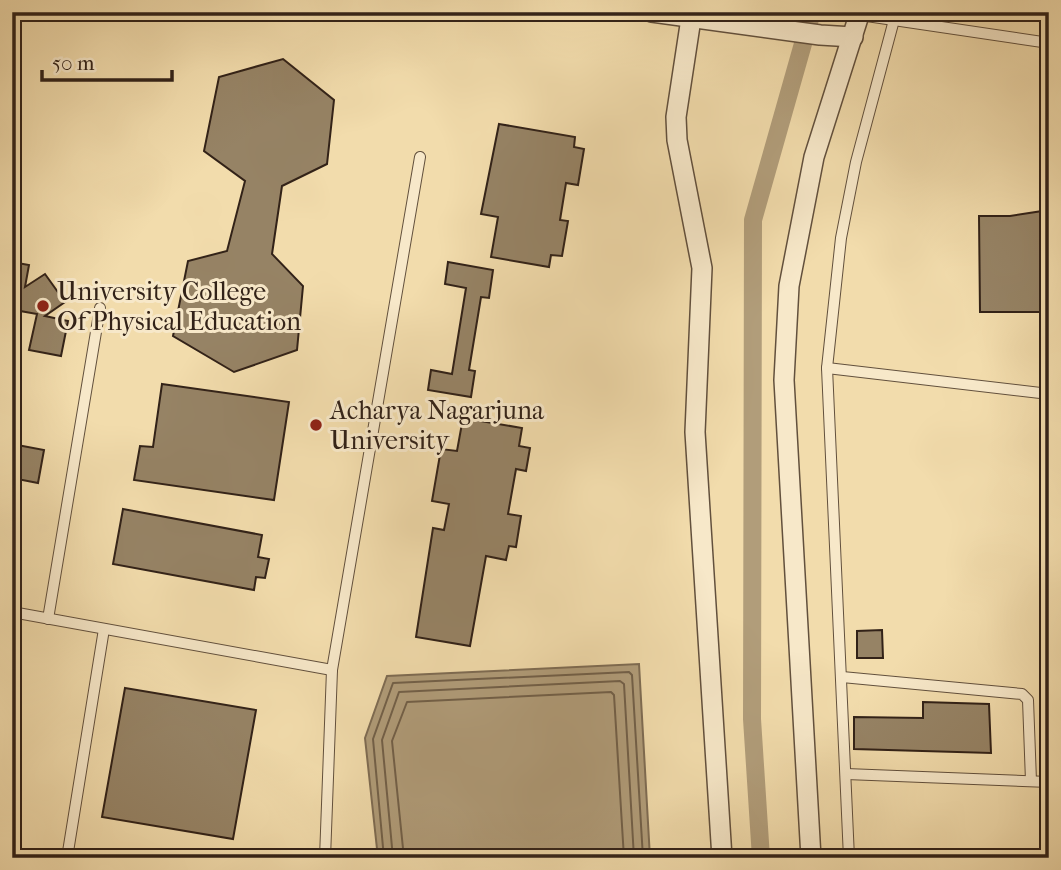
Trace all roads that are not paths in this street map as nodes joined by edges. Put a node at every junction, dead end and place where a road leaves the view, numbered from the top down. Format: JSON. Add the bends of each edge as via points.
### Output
{"nodes":[{"id":1,"x":652,"y":12,"type":"edge"},
{"id":2,"x":860,"y":14,"type":"edge"},
{"id":3,"x":698,"y":16,"type":"edge"},
{"id":4,"x":894,"y":20,"type":"junction"},
{"id":5,"x":853,"y":37,"type":"junction"},
{"id":6,"x":1049,"y":43,"type":"edge"},
{"id":7,"x":420,"y":157,"type":"dead end"},
{"id":8,"x":100,"y":308,"type":"dead end"},
{"id":9,"x":827,"y":368,"type":"junction"},
{"id":10,"x":1049,"y":394,"type":"edge"},
{"id":11,"x":12,"y":612,"type":"edge"},
{"id":12,"x":48,"y":618,"type":"junction"},
{"id":13,"x":104,"y":629,"type":"junction"},
{"id":14,"x":332,"y":670,"type":"junction"},
{"id":15,"x":842,"y":677,"type":"junction"},
{"id":16,"x":846,"y":774,"type":"junction"},
{"id":17,"x":1031,"y":781,"type":"junction"},
{"id":18,"x":1049,"y":782,"type":"edge"},
{"id":19,"x":67,"y":858,"type":"edge"},
{"id":20,"x":324,"y":858,"type":"edge"},
{"id":21,"x":722,"y":858,"type":"edge"},
{"id":22,"x":811,"y":858,"type":"edge"},
{"id":23,"x":849,"y":858,"type":"edge"}],
"edges":[{"from":1,"to":3,"type":"street"},
{"from":2,"to":4,"type":"lane"},
{"from":2,"to":5,"type":"street"},
{"from":3,"to":5,"type":"street"},
{"from":3,"to":21,"type":"street","via":[[677,117],[677,140],[702,268],[695,432]]},
{"from":4,"to":6,"type":"lane"},
{"from":4,"to":9,"type":"lane","via":[[841,238]]},
{"from":5,"to":22,"type":"street","via":[[812,170],[789,286],[784,380]]},
{"from":7,"to":14,"type":"lane"},
{"from":8,"to":12,"type":"lane"},
{"from":9,"to":10,"type":"lane"},
{"from":9,"to":15,"type":"lane"},
{"from":11,"to":12,"type":"lane"},
{"from":12,"to":13,"type":"lane"},
{"from":13,"to":14,"type":"lane"},
{"from":13,"to":19,"type":"lane"},
{"from":14,"to":20,"type":"lane"},
{"from":15,"to":16,"type":"lane"},
{"from":15,"to":17,"type":"lane","via":[[1022,694],[1028,700]]},
{"from":16,"to":17,"type":"lane"},
{"from":16,"to":23,"type":"lane"},
{"from":17,"to":18,"type":"lane"}]}
